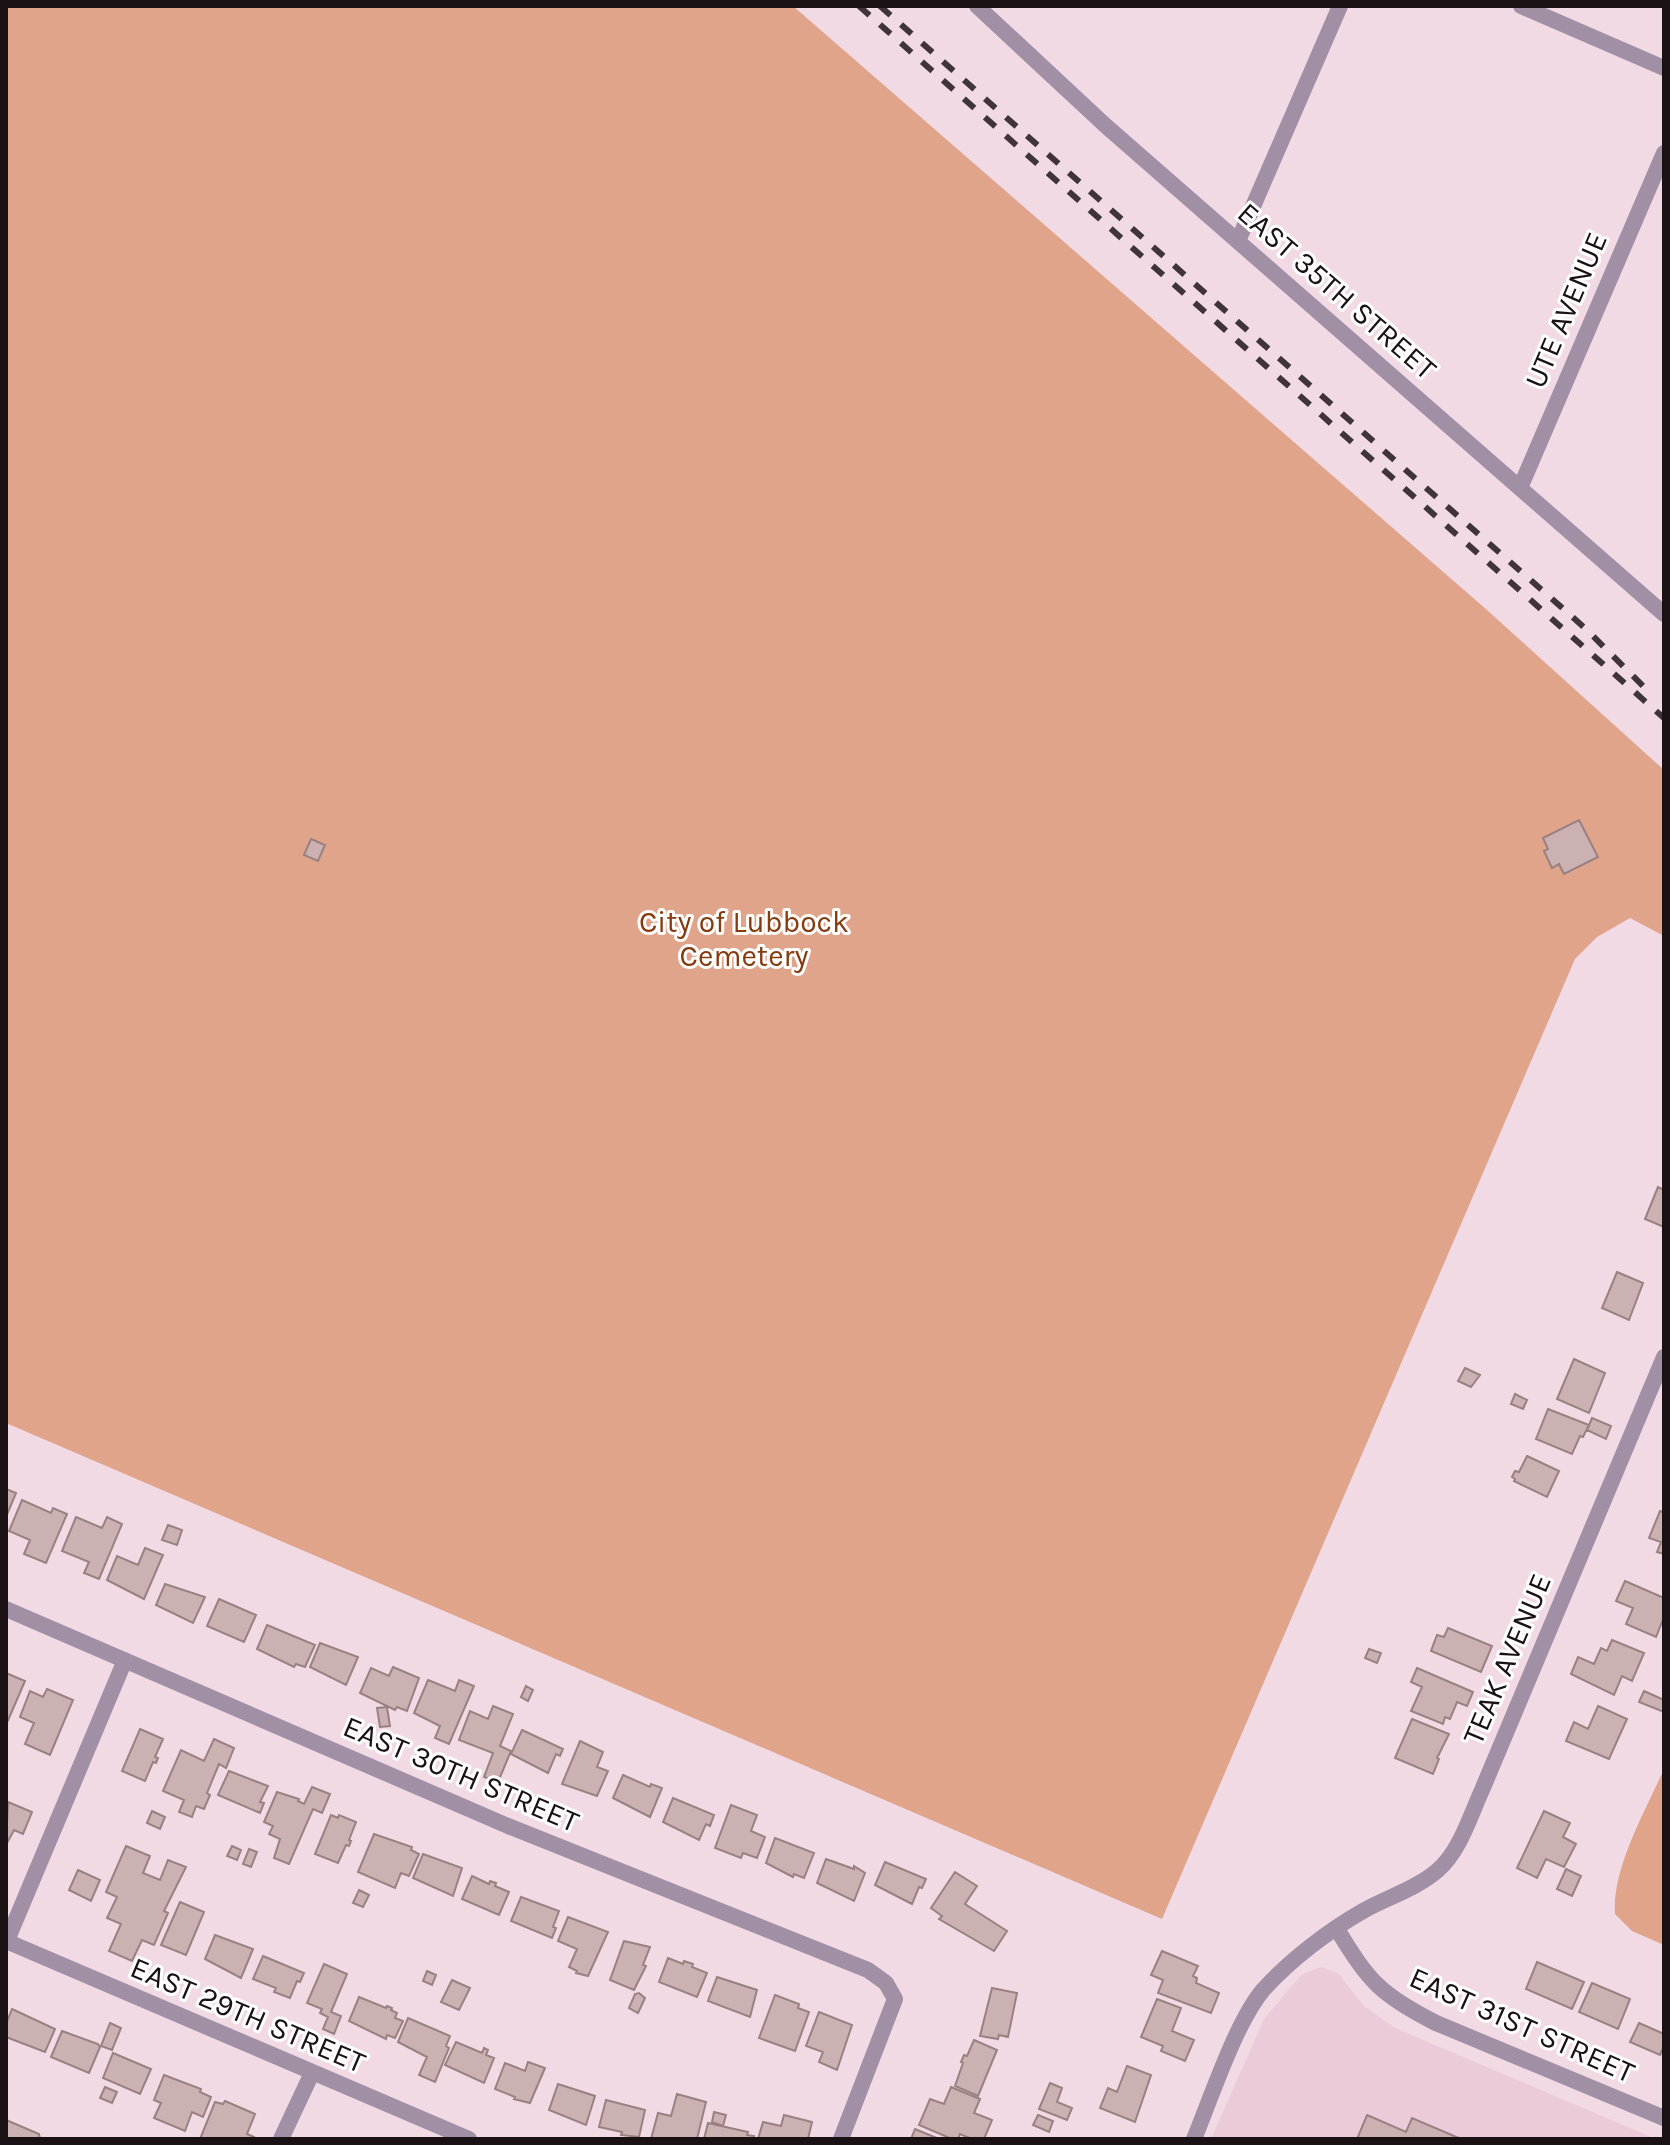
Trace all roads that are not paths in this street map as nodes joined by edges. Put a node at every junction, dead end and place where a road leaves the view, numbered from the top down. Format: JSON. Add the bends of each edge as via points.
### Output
{"nodes":[{"id":1,"x":977,"y":6,"type":"edge"},
{"id":2,"x":1340,"y":6,"type":"edge"},
{"id":3,"x":1521,"y":6,"type":"edge"},
{"id":4,"x":1664,"y":68,"type":"edge"},
{"id":5,"x":1664,"y":153,"type":"edge"},
{"id":6,"x":1238,"y":241,"type":"junction"},
{"id":7,"x":1520,"y":488,"type":"junction"},
{"id":8,"x":1664,"y":614,"type":"edge"},
{"id":9,"x":1664,"y":1357,"type":"edge"},
{"id":10,"x":6,"y":1609,"type":"edge"},
{"id":11,"x":125,"y":1660,"type":"junction"},
{"id":12,"x":1337,"y":1929,"type":"junction"},
{"id":13,"x":6,"y":1942,"type":"edge"},
{"id":14,"x":312,"y":2073,"type":"junction"},
{"id":15,"x":1664,"y":2118,"type":"edge"},
{"id":16,"x":281,"y":2139,"type":"edge"},
{"id":17,"x":469,"y":2139,"type":"edge"},
{"id":18,"x":841,"y":2139,"type":"edge"},
{"id":19,"x":1194,"y":2139,"type":"edge"}],
"edges":[{"from":1,"to":6,"type":"street","name":"EAST 35TH STREET"},
{"from":2,"to":6,"type":"street"},
{"from":3,"to":4,"type":"street"},
{"from":5,"to":7,"type":"street","name":"UTE AVENUE"},
{"from":6,"to":7,"type":"street","name":"EAST 35TH STREET"},
{"from":7,"to":8,"type":"street","name":"EAST 35TH STREET"},
{"from":9,"to":12,"type":"street","name":"TEAK AVENUE","via":[[1456,1846],[1440,1869]]},
{"from":10,"to":11,"type":"street","name":"EAST 30TH STREET"},
{"from":11,"to":13,"type":"street"},
{"from":11,"to":18,"type":"street","name":"EAST 30TH STREET","via":[[508,1826],[868,1970],[886,1983],[895,1999]]},
{"from":12,"to":15,"type":"street","name":"EAST 31ST STREET","via":[[1374,1985],[1399,2005]]},
{"from":12,"to":19,"type":"street","via":[[1261,1992]]},
{"from":13,"to":14,"type":"street","name":"EAST 29TH STREET"},
{"from":14,"to":16,"type":"street"},
{"from":14,"to":17,"type":"street","name":"EAST 29TH STREET"}]}
